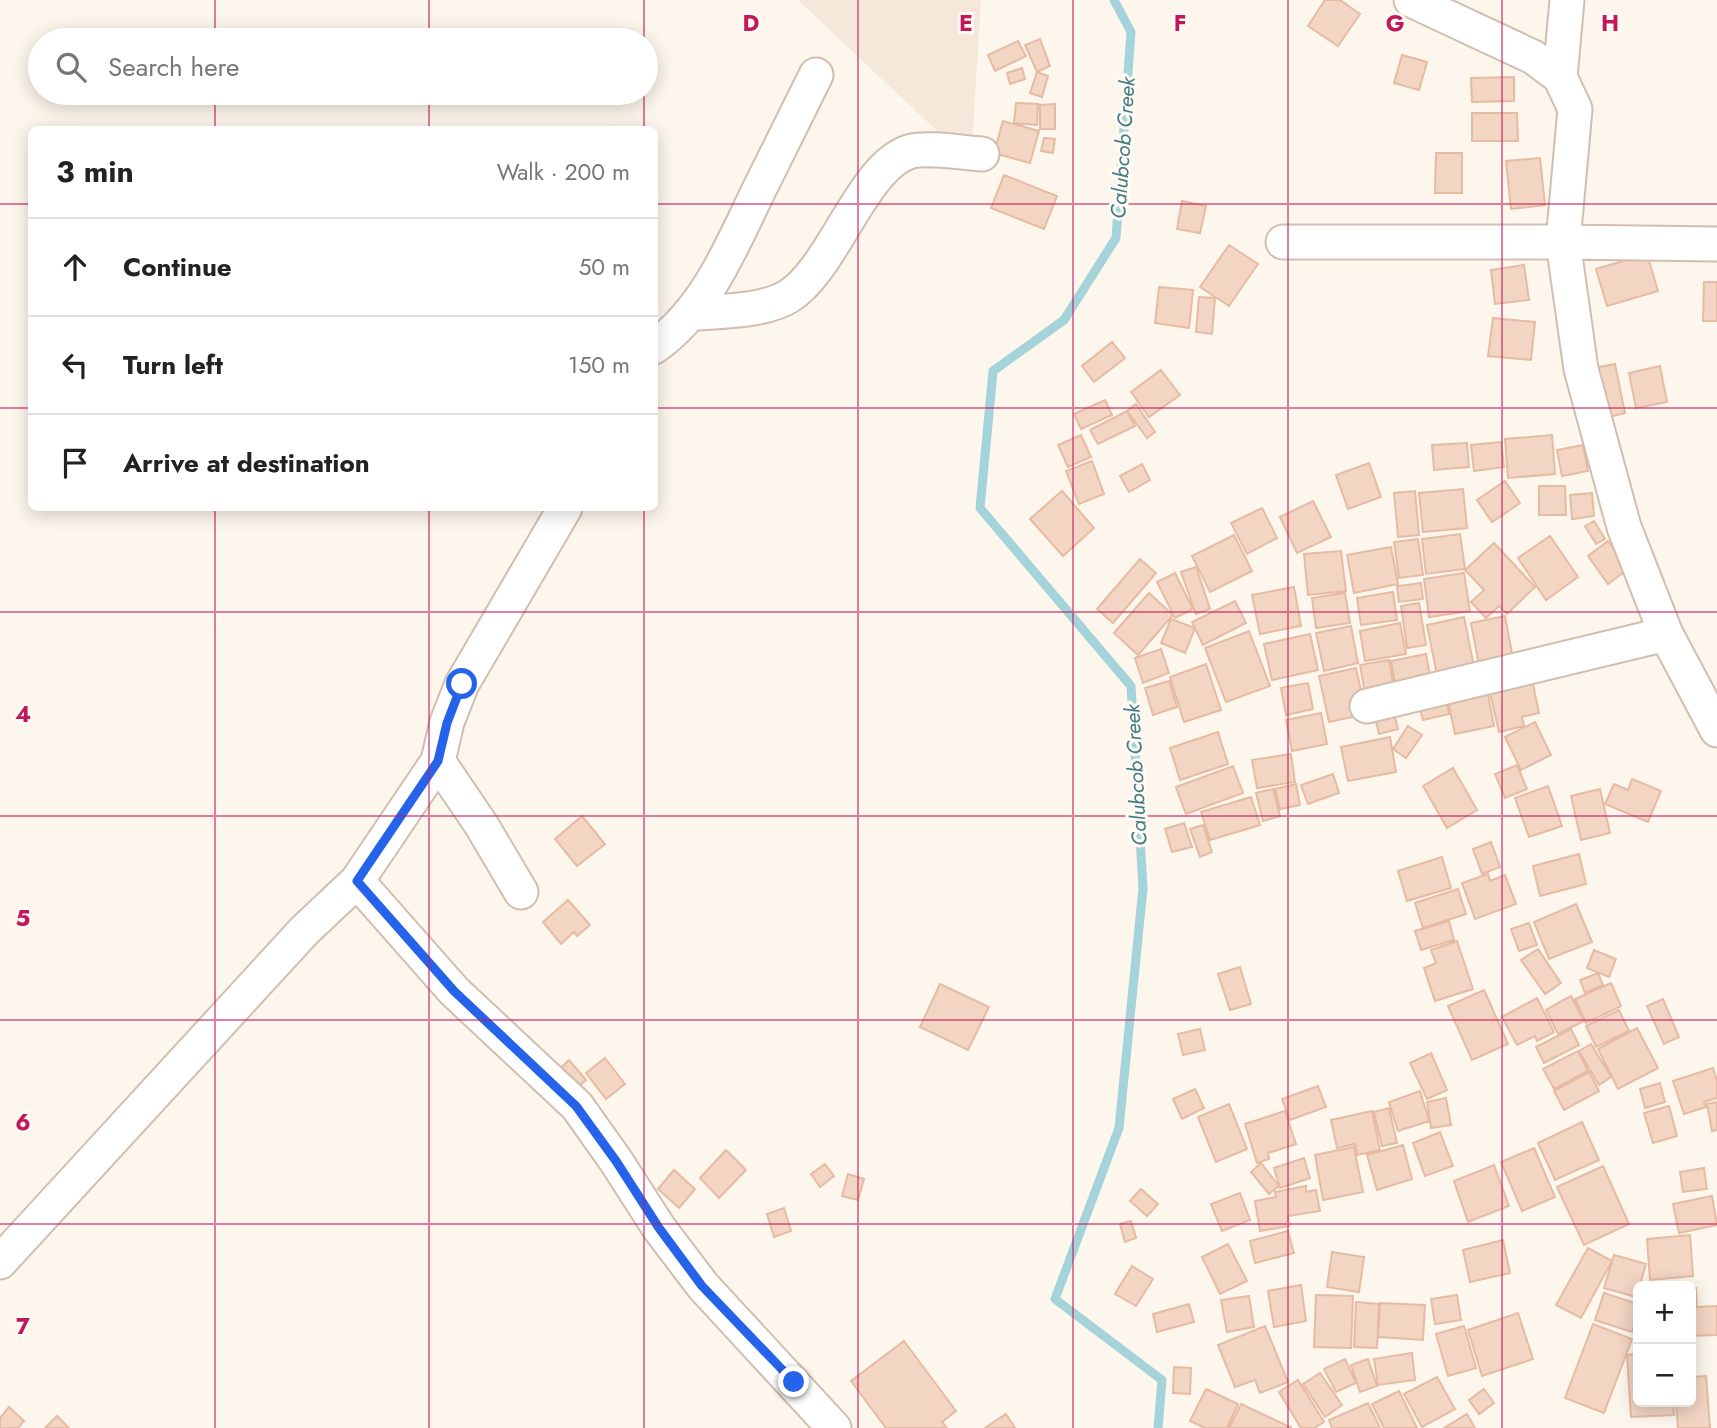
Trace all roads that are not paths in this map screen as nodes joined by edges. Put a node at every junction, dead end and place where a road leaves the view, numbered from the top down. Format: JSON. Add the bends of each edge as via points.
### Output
{"nodes":[{"id":1,"x":1411,"y":0,"type":"edge"},
{"id":2,"x":1567,"y":0,"type":"edge"},
{"id":3,"x":816,"y":75,"type":"dead end"},
{"id":4,"x":1560,"y":77,"type":"junction"},
{"id":5,"x":982,"y":154,"type":"dead end"},
{"id":6,"x":1283,"y":242,"type":"dead end"},
{"id":7,"x":1563,"y":242,"type":"junction"},
{"id":8,"x":1717,"y":244,"type":"edge"},
{"id":9,"x":689,"y":314,"type":"junction"},
{"id":10,"x":658,"y":343,"type":"edge"},
{"id":11,"x":563,"y":511,"type":"edge"},
{"id":12,"x":1666,"y":634,"type":"junction"},
{"id":13,"x":1367,"y":706,"type":"dead end"},
{"id":14,"x":1717,"y":730,"type":"edge"},
{"id":15,"x":438,"y":761,"type":"junction"},
{"id":16,"x":357,"y":881,"type":"junction"},
{"id":17,"x":521,"y":892,"type":"dead end"},
{"id":18,"x":0,"y":1262,"type":"edge"},
{"id":19,"x":834,"y":1428,"type":"edge"}],
"edges":[{"from":1,"to":4,"type":"street","via":[[1533,57]]},
{"from":2,"to":4,"type":"street"},
{"from":3,"to":9,"type":"street","via":[[720,271]]},
{"from":4,"to":7,"type":"street","via":[[1575,108]]},
{"from":5,"to":9,"type":"street","via":[[915,150],[901,155],[876,178],[814,274],[789,296],[766,306]]},
{"from":6,"to":7,"type":"street"},
{"from":7,"to":8,"type":"street"},
{"from":7,"to":12,"type":"street","via":[[1581,369],[1606,467]]},
{"from":9,"to":10,"type":"street"},
{"from":11,"to":15,"type":"street","via":[[462,684]]},
{"from":12,"to":13,"type":"street"},
{"from":12,"to":14,"type":"street"},
{"from":15,"to":16,"type":"street"},
{"from":15,"to":17,"type":"street"},
{"from":16,"to":18,"type":"street","via":[[304,931]]},
{"from":16,"to":19,"type":"street","via":[[454,991],[576,1106],[702,1286]]}]}
